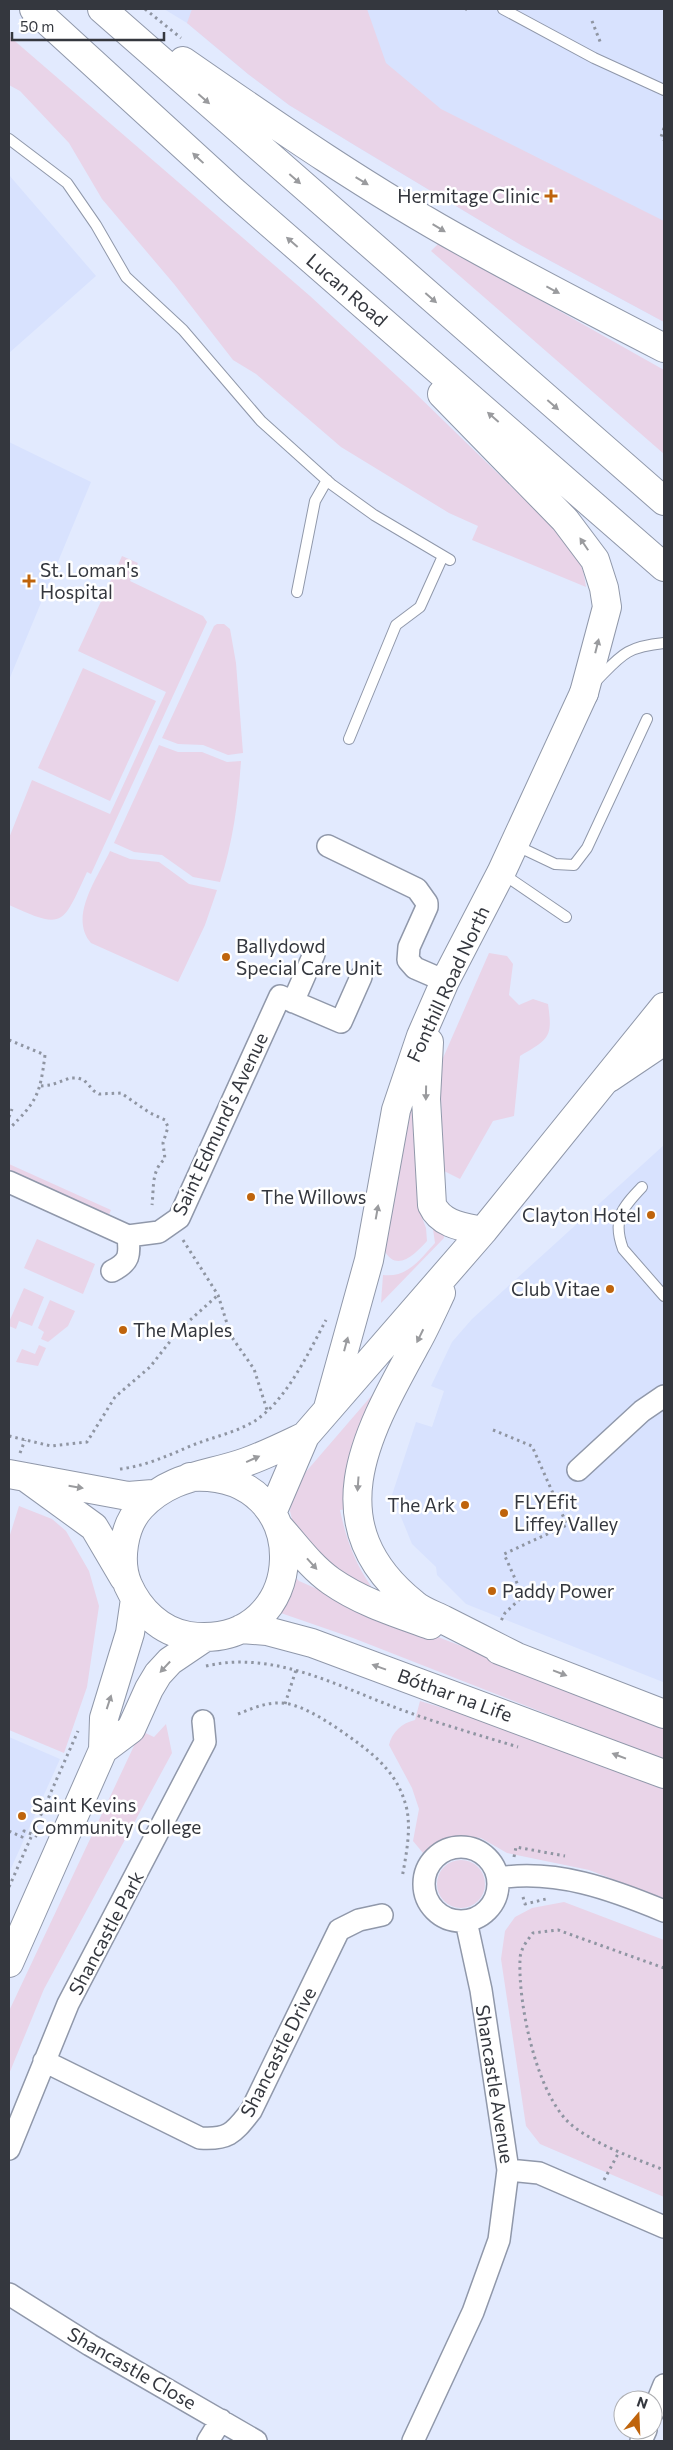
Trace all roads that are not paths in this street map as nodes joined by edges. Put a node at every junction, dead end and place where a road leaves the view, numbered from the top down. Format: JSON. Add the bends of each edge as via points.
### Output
{"nodes":[{"id":1,"x":34,"y":9,"type":"edge"},
{"id":2,"x":102,"y":9,"type":"edge"},
{"id":3,"x":108,"y":9,"type":"edge"},
{"id":4,"x":503,"y":9,"type":"edge"},
{"id":5,"x":664,"y":90,"type":"edge"},
{"id":6,"x":9,"y":140,"type":"edge"},
{"id":7,"x":329,"y":274,"type":"junction"},
{"id":8,"x":664,"y":348,"type":"edge"},
{"id":9,"x":327,"y":480,"type":"junction"},
{"id":10,"x":664,"y":501,"type":"edge"},
{"id":11,"x":664,"y":567,"type":"edge"},
{"id":12,"x":297,"y":592,"type":"dead end"},
{"id":13,"x":664,"y":643,"type":"edge"},
{"id":14,"x":584,"y":692,"type":"junction"},
{"id":15,"x":647,"y":719,"type":"dead end"},
{"id":16,"x":349,"y":739,"type":"dead end"},
{"id":17,"x":513,"y":844,"type":"junction"},
{"id":18,"x":328,"y":846,"type":"dead end"},
{"id":19,"x":500,"y":873,"type":"junction"},
{"id":20,"x":566,"y":917,"type":"dead end"},
{"id":21,"x":314,"y":954,"type":"dead end"},
{"id":22,"x":361,"y":977,"type":"dead end"},
{"id":23,"x":445,"y":981,"type":"junction"},
{"id":24,"x":294,"y":1002,"type":"junction"},
{"id":25,"x":664,"y":1007,"type":"edge"},
{"id":26,"x":433,"y":1010,"type":"junction"},
{"id":27,"x":664,"y":1041,"type":"edge"},
{"id":28,"x":609,"y":1078,"type":"junction"},
{"id":29,"x":9,"y":1182,"type":"edge"},
{"id":30,"x":642,"y":1187,"type":"dead end"},
{"id":31,"x":483,"y":1231,"type":"junction"},
{"id":32,"x":128,"y":1236,"type":"junction"},
{"id":33,"x":457,"y":1260,"type":"junction"},
{"id":34,"x":112,"y":1271,"type":"dead end"},
{"id":35,"x":664,"y":1296,"type":"edge"},
{"id":36,"x":664,"y":1396,"type":"edge"},
{"id":37,"x":328,"y":1408,"type":"junction"},
{"id":38,"x":305,"y":1436,"type":"junction"},
{"id":39,"x":21,"y":1466,"type":"edge"},
{"id":40,"x":578,"y":1470,"type":"dead end"},
{"id":41,"x":190,"y":1478,"type":"junction"},
{"id":42,"x":153,"y":1494,"type":"junction"},
{"id":43,"x":276,"y":1520,"type":"junction"},
{"id":44,"x":131,"y":1591,"type":"junction"},
{"id":45,"x":241,"y":1629,"type":"junction"},
{"id":46,"x":204,"y":1638,"type":"junction"},
{"id":47,"x":515,"y":1656,"type":"junction"},
{"id":48,"x":664,"y":1714,"type":"edge"},
{"id":49,"x":203,"y":1721,"type":"dead end"},
{"id":50,"x":103,"y":1750,"type":"junction"},
{"id":51,"x":664,"y":1774,"type":"edge"},
{"id":52,"x":498,"y":1878,"type":"junction"},
{"id":53,"x":664,"y":1911,"type":"edge"},
{"id":54,"x":382,"y":1915,"type":"dead end"},
{"id":55,"x":466,"y":1921,"type":"junction"},
{"id":56,"x":9,"y":1963,"type":"edge"},
{"id":57,"x":44,"y":2061,"type":"junction"},
{"id":58,"x":9,"y":2149,"type":"edge"},
{"id":59,"x":508,"y":2170,"type":"junction"},
{"id":60,"x":664,"y":2227,"type":"edge"},
{"id":61,"x":9,"y":2294,"type":"edge"},
{"id":62,"x":221,"y":2420,"type":"junction"},
{"id":63,"x":208,"y":2441,"type":"edge"},
{"id":64,"x":256,"y":2441,"type":"edge"},
{"id":65,"x":414,"y":2441,"type":"edge"}],
"edges":[{"from":7,"to":1,"type":"main road","name":"Lucan Road","one_way":true},
{"from":2,"to":10,"type":"main road","one_way":true},
{"from":3,"to":8,"type":"main road","one_way":true,"via":[[357,178],[473,247]]},
{"from":4,"to":5,"type":"lane","via":[[594,58]]},
{"from":6,"to":9,"type":"lane","via":[[67,183],[126,277],[183,330],[261,421]]},
{"from":11,"to":7,"type":"main road","name":"Lucan Road","one_way":true},
{"from":14,"to":7,"type":"main road","name":"Fonthill Road North","one_way":true,"via":[[606,607],[595,560],[565,520]]},
{"from":9,"to":12,"type":"lane","via":[[315,501]]},
{"from":9,"to":16,"type":"lane","via":[[374,515],[447,558],[420,607],[396,624]]},
{"from":13,"to":14,"type":"lane","via":[[626,651]]},
{"from":14,"to":17,"type":"main road","name":"Fonthill Road North"},
{"from":15,"to":17,"type":"lane","via":[[587,848],[574,865],[555,864]]},
{"from":17,"to":19,"type":"main road","name":"Fonthill Road North"},
{"from":18,"to":23,"type":"street","via":[[416,889],[427,903],[409,947],[408,960],[415,968]]},
{"from":19,"to":20,"type":"lane"},
{"from":19,"to":23,"type":"main road","name":"Fonthill Road North"},
{"from":21,"to":24,"type":"street"},
{"from":22,"to":24,"type":"street","via":[[341,1022]]},
{"from":23,"to":26,"type":"main road","name":"Fonthill Road North"},
{"from":24,"to":32,"type":"street","name":"Saint Edmund's Avenue","via":[[280,996],[179,1218],[159,1232]]},
{"from":25,"to":28,"type":"main road","name":"Fonthill Road North"},
{"from":26,"to":31,"type":"main road","one_way":true,"via":[[426,1099],[432,1205],[448,1222]]},
{"from":37,"to":26,"type":"main road","name":"Fonthill Road North","one_way":true,"via":[[369,1260],[396,1110]]},
{"from":27,"to":28,"type":"main road"},
{"from":28,"to":31,"type":"main road","name":"Fonthill Road North"},
{"from":29,"to":32,"type":"street"},
{"from":30,"to":35,"type":"lane","via":[[623,1206],[619,1240],[623,1249]]},
{"from":31,"to":33,"type":"main road","name":"Fonthill Road North"},
{"from":32,"to":34,"type":"street","via":[[130,1252],[123,1265]]},
{"from":33,"to":37,"type":"main road","name":"Fonthill Road North"},
{"from":33,"to":47,"type":"main road","one_way":true,"via":[[379,1412],[359,1466],[357,1495],[360,1521],[364,1540],[374,1559],[386,1577],[415,1605]]},
{"from":36,"to":40,"type":"street","via":[[642,1411]]},
{"from":37,"to":38,"type":"main road","name":"Fonthill Road North"},
{"from":41,"to":38,"type":"main road","name":"Fonthill Road North","one_way":true,"via":[[247,1462]]},
{"from":38,"to":43,"type":"main road","name":"Fonthill Road North"},
{"from":39,"to":42,"type":"main road","one_way":true,"via":[[128,1496]]},
{"from":39,"to":44,"type":"main road","via":[[94,1527]]},
{"from":41,"to":42,"type":"main road","name":"Fonthill Road North"},
{"from":41,"to":43,"type":"main road","name":"Fonthill Road North","via":[[220,1478],[242,1486],[262,1500]]},
{"from":42,"to":44,"type":"main road","name":"Fonthill Road North","via":[[137,1511],[126,1535],[123,1562]]},
{"from":43,"to":45,"type":"main road","name":"Fonthill Road North","via":[[285,1556],[282,1579],[273,1599],[259,1617]]},
{"from":43,"to":47,"type":"main road","one_way":true,"via":[[318,1570],[360,1598]]},
{"from":44,"to":46,"type":"main road","name":"Fonthill Road North","via":[[158,1624],[183,1635]]},
{"from":50,"to":44,"type":"main road","name":"Fonthill Road North","one_way":true,"via":[[104,1718],[130,1633]]},
{"from":45,"to":46,"type":"main road","name":"Fonthill Road North"},
{"from":51,"to":45,"type":"main road","name":"Bóthar na Life","one_way":true,"via":[[312,1643],[267,1631]]},
{"from":46,"to":50,"type":"main road","name":"Fonthill Road North","one_way":true,"via":[[170,1661],[158,1674],[131,1729]]},
{"from":47,"to":48,"type":"main road","one_way":true},
{"from":49,"to":57,"type":"street","name":"Shancastle Park","via":[[205,1742],[68,2004]]},
{"from":50,"to":56,"type":"main road","name":"Fonthill Road North"},
{"from":52,"to":53,"type":"street","via":[[526,1875],[570,1879]]},
{"from":52,"to":55,"type":"street","via":[[494,1901],[478,1917]]},
{"from":52,"to":55,"type":"street","via":[[487,1858],[467,1847],[455,1847],[434,1858],[424,1879],[429,1902],[444,1917]]},
{"from":54,"to":57,"type":"street","name":"Shancastle Drive","via":[[359,1920],[338,1930],[251,2111],[232,2135],[200,2138]]},
{"from":55,"to":59,"type":"street","name":"Shancastle Avenue"},
{"from":57,"to":58,"type":"street","name":"Shancastle Park"},
{"from":59,"to":60,"type":"street","via":[[539,2173]]},
{"from":59,"to":65,"type":"street","name":"Shancastle Avenue","via":[[499,2240],[473,2312]]},
{"from":61,"to":62,"type":"street","name":"Shancastle Close"},
{"from":62,"to":63,"type":"street"},
{"from":62,"to":64,"type":"street","name":"Shancastle Close"}]}
